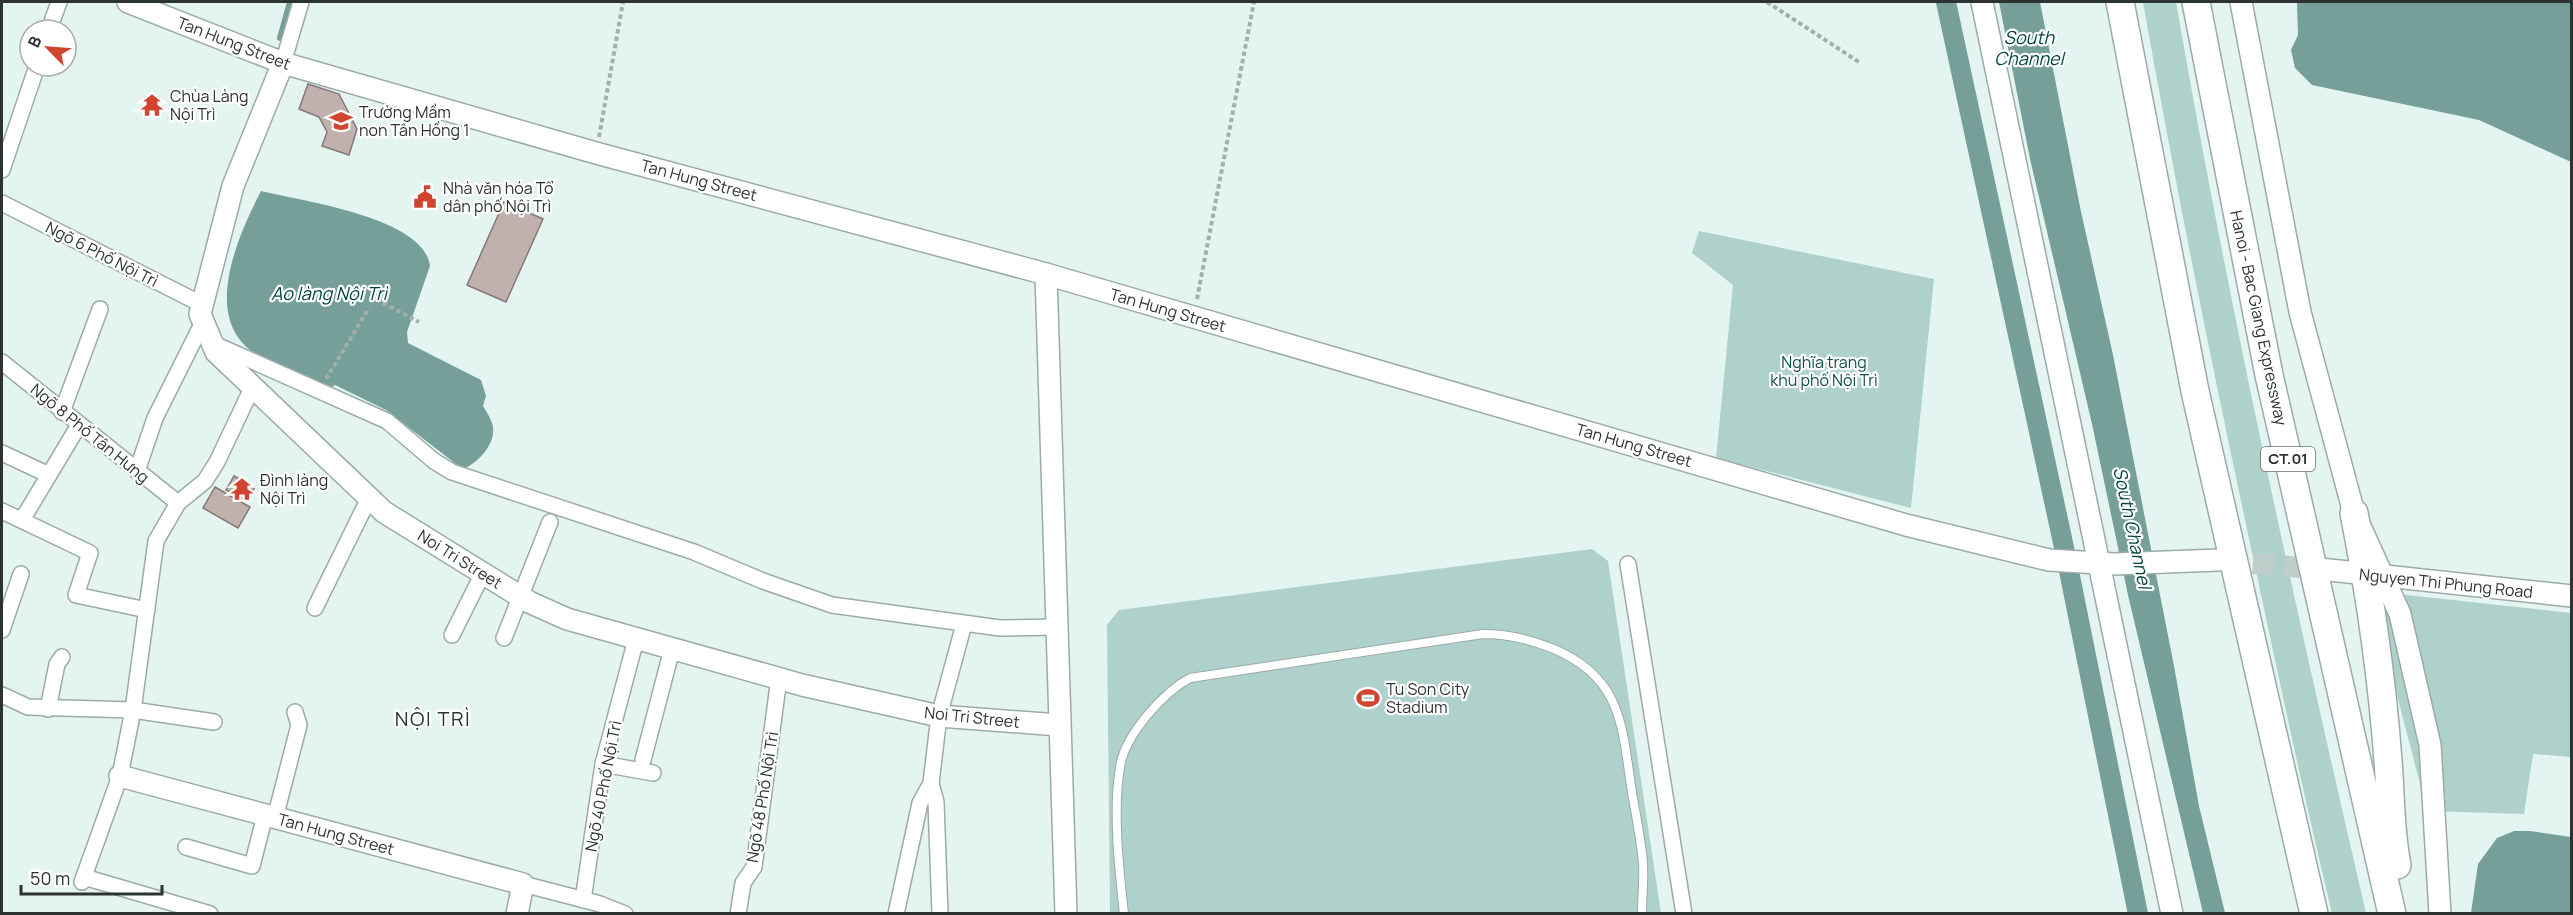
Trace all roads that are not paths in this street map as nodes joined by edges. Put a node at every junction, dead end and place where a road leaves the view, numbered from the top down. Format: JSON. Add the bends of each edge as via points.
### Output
{"nodes":[{"id":1,"x":59,"y":2,"type":"edge"},
{"id":2,"x":128,"y":2,"type":"edge"},
{"id":3,"x":301,"y":2,"type":"edge"},
{"id":4,"x":1982,"y":2,"type":"edge"},
{"id":5,"x":2120,"y":2,"type":"edge"},
{"id":6,"x":2196,"y":2,"type":"edge"},
{"id":7,"x":2241,"y":2,"type":"edge"},
{"id":8,"x":53,"y":18,"type":"edge"},
{"id":9,"x":283,"y":63,"type":"junction"},
{"id":10,"x":33,"y":78,"type":"edge"},
{"id":11,"x":2,"y":170,"type":"edge"},
{"id":12,"x":2,"y":203,"type":"edge"},
{"id":13,"x":1046,"y":274,"type":"junction"},
{"id":14,"x":100,"y":309,"type":"dead end"},
{"id":15,"x":203,"y":313,"type":"junction"},
{"id":16,"x":212,"y":343,"type":"junction"},
{"id":17,"x":2,"y":362,"type":"edge"},
{"id":18,"x":252,"y":388,"type":"junction"},
{"id":19,"x":62,"y":412,"type":"junction"},
{"id":20,"x":79,"y":425,"type":"junction"},
{"id":21,"x":2,"y":453,"type":"edge"},
{"id":22,"x":137,"y":471,"type":"junction"},
{"id":23,"x":49,"y":475,"type":"junction"},
{"id":24,"x":369,"y":498,"type":"junction"},
{"id":25,"x":178,"y":503,"type":"junction"},
{"id":26,"x":2,"y":512,"type":"edge"},
{"id":27,"x":2354,"y":513,"type":"joint"},
{"id":28,"x":22,"y":520,"type":"junction"},
{"id":29,"x":550,"y":522,"type":"dead end"},
{"id":30,"x":2218,"y":560,"type":"tunnel mouth"},
{"id":31,"x":2099,"y":563,"type":"junction"},
{"id":32,"x":1628,"y":564,"type":"dead end"},
{"id":33,"x":2320,"y":569,"type":"tunnel mouth"},
{"id":34,"x":483,"y":573,"type":"junction"},
{"id":35,"x":21,"y":574,"type":"dead end"},
{"id":36,"x":2374,"y":575,"type":"junction"},
{"id":37,"x":2571,"y":596,"type":"edge"},
{"id":38,"x":521,"y":597,"type":"junction"},
{"id":39,"x":315,"y":608,"type":"dead end"},
{"id":40,"x":147,"y":610,"type":"junction"},
{"id":41,"x":964,"y":624,"type":"junction"},
{"id":42,"x":1056,"y":627,"type":"junction"},
{"id":43,"x":2,"y":630,"type":"edge"},
{"id":44,"x":452,"y":635,"type":"dead end"},
{"id":45,"x":504,"y":638,"type":"dead end"},
{"id":46,"x":636,"y":639,"type":"junction"},
{"id":47,"x":672,"y":649,"type":"junction"},
{"id":48,"x":62,"y":657,"type":"dead end"},
{"id":49,"x":779,"y":678,"type":"junction"},
{"id":50,"x":2,"y":695,"type":"edge"},
{"id":51,"x":48,"y":709,"type":"junction"},
{"id":52,"x":133,"y":710,"type":"junction"},
{"id":53,"x":295,"y":712,"type":"dead end"},
{"id":54,"x":939,"y":716,"type":"junction"},
{"id":55,"x":214,"y":722,"type":"dead end"},
{"id":56,"x":1059,"y":725,"type":"junction"},
{"id":57,"x":643,"y":759,"type":"dead end"},
{"id":58,"x":603,"y":764,"type":"junction"},
{"id":59,"x":653,"y":773,"type":"dead end"},
{"id":60,"x":120,"y":776,"type":"junction"},
{"id":61,"x":931,"y":783,"type":"junction"},
{"id":62,"x":270,"y":816,"type":"junction"},
{"id":63,"x":186,"y":847,"type":"dead end"},
{"id":64,"x":523,"y":884,"type":"junction"},
{"id":65,"x":583,"y":900,"type":"junction"},
{"id":66,"x":210,"y":914,"type":"edge"},
{"id":67,"x":517,"y":914,"type":"edge"},
{"id":68,"x":625,"y":914,"type":"edge"},
{"id":69,"x":738,"y":914,"type":"edge"},
{"id":70,"x":896,"y":914,"type":"edge"},
{"id":71,"x":940,"y":914,"type":"edge"},
{"id":72,"x":1065,"y":914,"type":"edge"},
{"id":73,"x":1124,"y":914,"type":"edge"},
{"id":74,"x":1642,"y":914,"type":"edge"},
{"id":75,"x":1684,"y":914,"type":"edge"},
{"id":76,"x":2172,"y":914,"type":"edge"},
{"id":77,"x":2314,"y":914,"type":"edge"},
{"id":78,"x":2391,"y":914,"type":"edge"},
{"id":79,"x":2406,"y":914,"type":"edge"},
{"id":80,"x":2440,"y":914,"type":"edge"}],
"edges":[{"from":1,"to":8,"type":"street"},
{"from":2,"to":9,"type":"street","name":"Tan Hung Street"},
{"from":3,"to":9,"type":"street"},
{"from":4,"to":31,"type":"street"},
{"from":5,"to":77,"type":"highway","via":[[2195,391]]},
{"from":6,"to":78,"type":"highway","name":"Hanoi - Bac Giang Expressway","number":"CT.01","via":[[2269,375]]},
{"from":7,"to":27,"type":"street","via":[[2300,312]]},
{"from":9,"to":13,"type":"street","name":"Tan Hung Street","via":[[596,153]]},
{"from":9,"to":15,"type":"street","via":[[233,186]]},
{"from":10,"to":11,"type":"street"},
{"from":12,"to":15,"type":"street","name":"Ngõ 6 Phố Nội Trì"},
{"from":13,"to":31,"type":"street","name":"Tan Hung Street","via":[[1906,525],[2049,560]]},
{"from":13,"to":42,"type":"street"},
{"from":14,"to":19,"type":"street"},
{"from":15,"to":16,"type":"street","name":"Noi Tri Street"},
{"from":15,"to":22,"type":"street","via":[[155,418]]},
{"from":16,"to":18,"type":"street","name":"Noi Tri Street"},
{"from":16,"to":41,"type":"street","via":[[387,421],[452,472],[694,552],[832,604]]},
{"from":17,"to":19,"type":"street","name":"Ngõ 8 Phố Tân Hưng"},
{"from":18,"to":24,"type":"street","name":"Noi Tri Street"},
{"from":18,"to":25,"type":"street","via":[[205,481]]},
{"from":19,"to":20,"type":"street","name":"Ngõ 8 Phố Tân Hưng"},
{"from":20,"to":22,"type":"street","name":"Ngõ 8 Phố Tân Hưng"},
{"from":20,"to":23,"type":"street"},
{"from":21,"to":23,"type":"street"},
{"from":22,"to":25,"type":"street","name":"Ngõ 8 Phố Tân Hưng"},
{"from":23,"to":28,"type":"street"},
{"from":24,"to":34,"type":"street","name":"Noi Tri Street","via":[[384,512]]},
{"from":24,"to":39,"type":"street"},
{"from":25,"to":40,"type":"street","via":[[156,541]]},
{"from":26,"to":28,"type":"street"},
{"from":27,"to":36,"type":"highway"},
{"from":28,"to":40,"type":"street","via":[[90,553],[76,595]]},
{"from":29,"to":38,"type":"street"},
{"from":30,"to":31,"type":"street","name":"Tan Hung Street"},
{"from":31,"to":76,"type":"street"},
{"from":32,"to":75,"type":"street"},
{"from":33,"to":36,"type":"street","name":"Nguyen Thi Phung Road"},
{"from":34,"to":38,"type":"street","name":"Noi Tri Street"},
{"from":34,"to":44,"type":"street"},
{"from":35,"to":43,"type":"street"},
{"from":36,"to":37,"type":"street","name":"Nguyen Thi Phung Road"},
{"from":36,"to":79,"type":"highway","via":[[2393,846]]},
{"from":36,"to":80,"type":"street","via":[[2400,614],[2430,745]]},
{"from":38,"to":45,"type":"street"},
{"from":38,"to":46,"type":"street","name":"Noi Tri Street","via":[[567,619]]},
{"from":40,"to":52,"type":"street"},
{"from":41,"to":42,"type":"street"},
{"from":41,"to":54,"type":"street"},
{"from":42,"to":56,"type":"street"},
{"from":46,"to":47,"type":"street","name":"Noi Tri Street"},
{"from":46,"to":58,"type":"street","name":"Ngõ 40 Phố Nội Trì"},
{"from":47,"to":49,"type":"street","name":"Noi Tri Street"},
{"from":47,"to":57,"type":"street"},
{"from":48,"to":51,"type":"street","via":[[57,664]]},
{"from":49,"to":54,"type":"street","name":"Noi Tri Street"},
{"from":49,"to":69,"type":"street","name":"Ngõ 48 Phố Nội Trì","via":[[754,867],[743,883]]},
{"from":50,"to":51,"type":"street","via":[[28,707]]},
{"from":51,"to":52,"type":"street"},
{"from":52,"to":55,"type":"street"},
{"from":52,"to":60,"type":"street"},
{"from":53,"to":62,"type":"street","via":[[299,725]]},
{"from":54,"to":56,"type":"street","name":"Noi Tri Street"},
{"from":54,"to":61,"type":"street"},
{"from":56,"to":72,"type":"street"},
{"from":58,"to":59,"type":"street"},
{"from":58,"to":65,"type":"street","name":"Ngõ 40 Phố Nội Trì"},
{"from":60,"to":62,"type":"street","name":"Tan Hung Street"},
{"from":60,"to":66,"type":"street","via":[[83,880]]},
{"from":61,"to":70,"type":"street","via":[[920,803]]},
{"from":61,"to":71,"type":"street","via":[[936,802]]},
{"from":62,"to":63,"type":"street","via":[[252,866]]},
{"from":62,"to":64,"type":"street","name":"Tan Hung Street"},
{"from":64,"to":65,"type":"street"},
{"from":64,"to":67,"type":"street"},
{"from":65,"to":68,"type":"street"},
{"from":73,"to":74,"type":"lane","via":[[1118,799],[1122,761],[1141,725],[1166,693],[1190,678],[1483,634],[1510,634],[1563,652],[1586,665],[1612,699],[1623,731],[1643,864]]}]}
